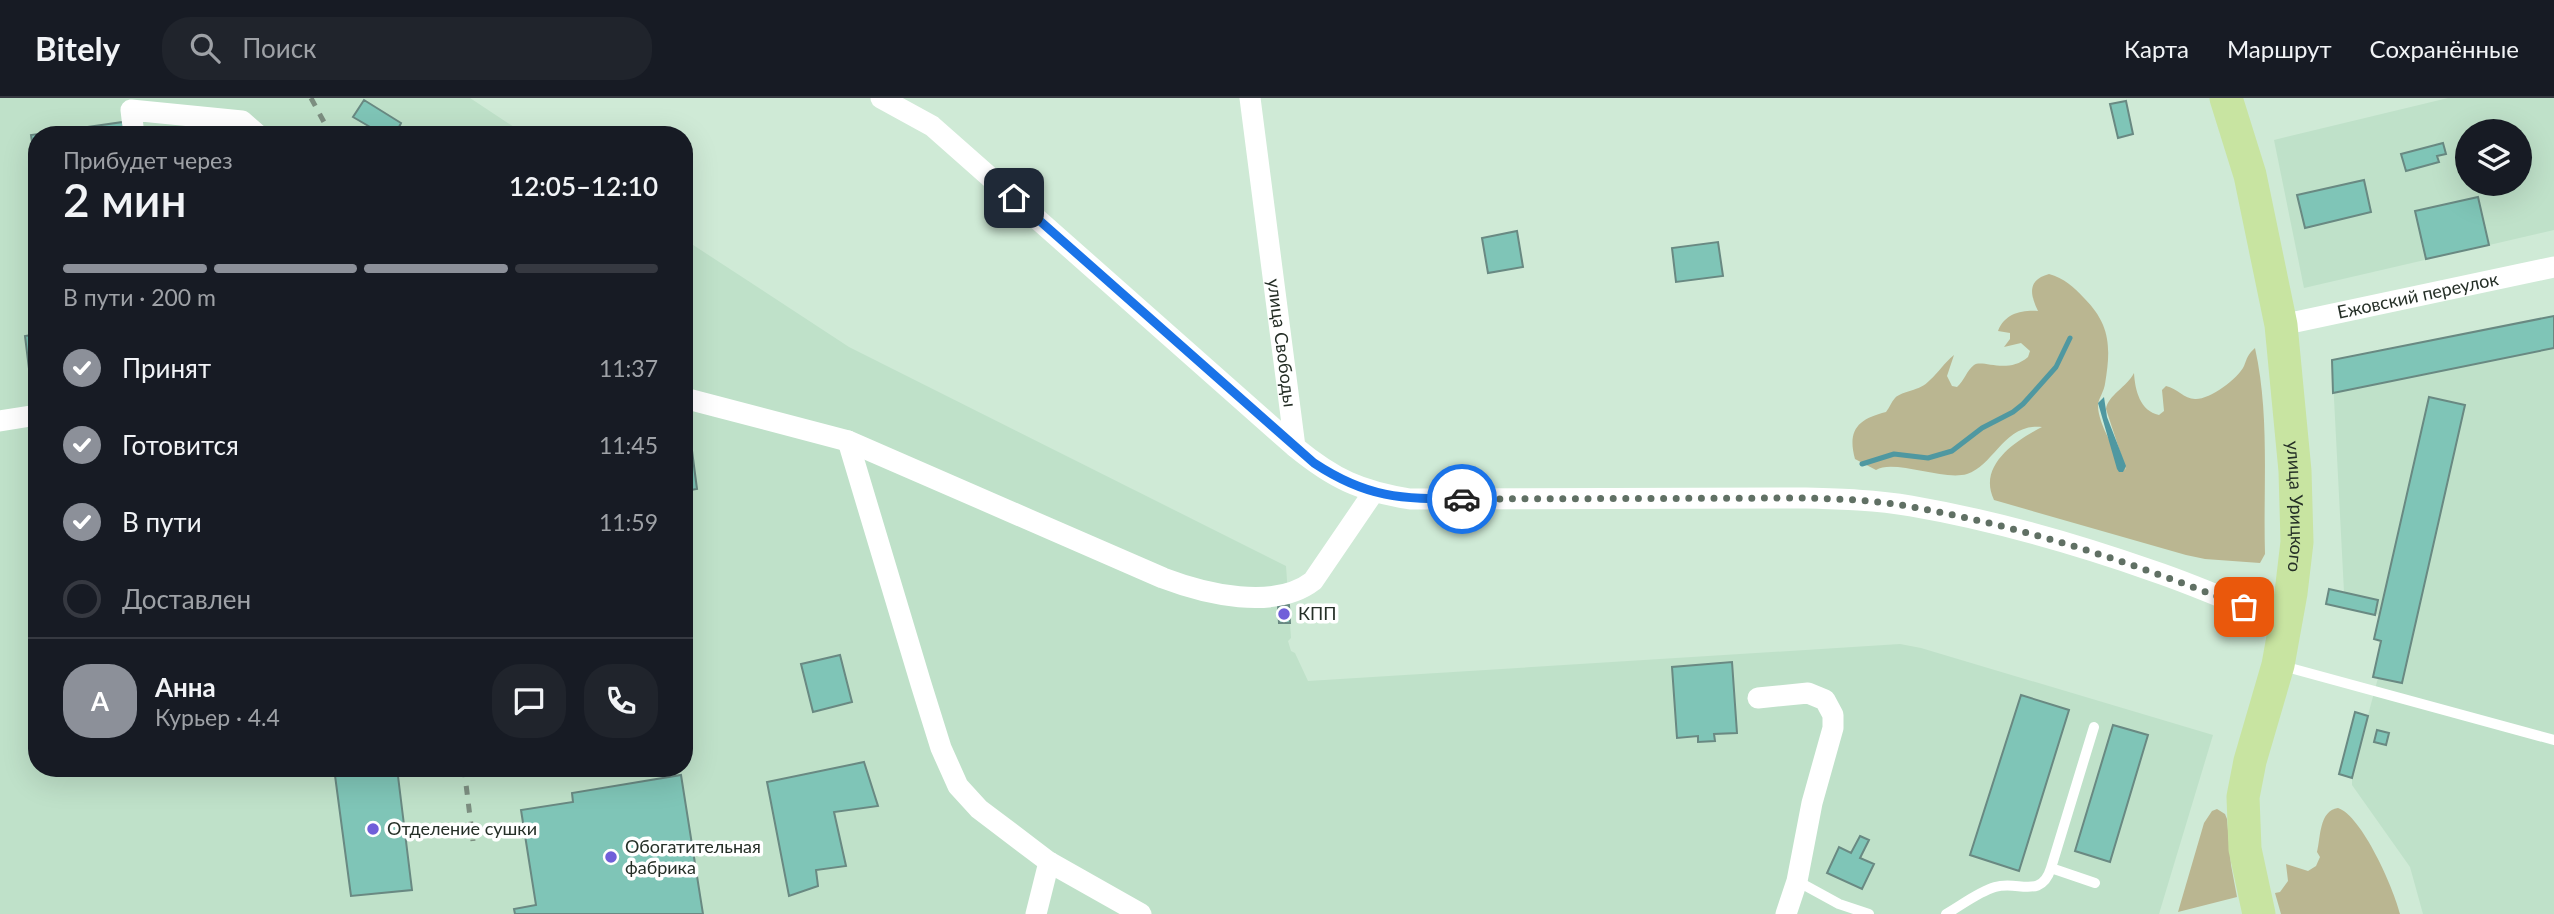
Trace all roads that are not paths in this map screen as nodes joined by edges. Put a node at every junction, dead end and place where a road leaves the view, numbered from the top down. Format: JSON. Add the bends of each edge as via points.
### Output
{"nodes":[{"id":1,"x":881,"y":98,"type":"edge"},
{"id":2,"x":1250,"y":98,"type":"edge"},
{"id":3,"x":2226,"y":98,"type":"edge"},
{"id":4,"x":133,"y":126,"type":"edge"},
{"id":5,"x":248,"y":126,"type":"edge"},
{"id":6,"x":2554,"y":267,"type":"edge"},
{"id":7,"x":2281,"y":325,"type":"junction"},
{"id":8,"x":693,"y":400,"type":"edge"},
{"id":9,"x":28,"y":416,"type":"edge"},
{"id":10,"x":0,"y":421,"type":"edge"},
{"id":11,"x":848,"y":441,"type":"junction"},
{"id":12,"x":1296,"y":447,"type":"junction"},
{"id":13,"x":1373,"y":493,"type":"junction"},
{"id":14,"x":2286,"y":624,"type":"junction"},
{"id":15,"x":2278,"y":665,"type":"junction"},
{"id":16,"x":1758,"y":698,"type":"dead end"},
{"id":17,"x":2094,"y":727,"type":"dead end"},
{"id":18,"x":2554,"y":740,"type":"edge"},
{"id":19,"x":1049,"y":862,"type":"junction"},
{"id":20,"x":2051,"y":868,"type":"junction"},
{"id":21,"x":1797,"y":881,"type":"junction"},
{"id":22,"x":2095,"y":883,"type":"dead end"},
{"id":23,"x":1037,"y":914,"type":"edge"},
{"id":24,"x":1141,"y":914,"type":"edge"},
{"id":25,"x":1786,"y":914,"type":"edge"},
{"id":26,"x":1869,"y":914,"type":"edge"},
{"id":27,"x":1947,"y":914,"type":"edge"},
{"id":28,"x":2259,"y":914,"type":"edge"}],
"edges":[{"from":1,"to":12,"type":"street","via":[[932,127]]},
{"from":2,"to":12,"type":"street","name":"улица Свободы"},
{"from":3,"to":7,"type":"main road","name":"улица Урицкого","via":[[2250,175]]},
{"from":4,"to":5,"type":"street","via":[[131,110],[242,121]]},
{"from":6,"to":7,"type":"street","name":"Ежовский переулок"},
{"from":7,"to":14,"type":"main road","name":"улица Урицкого","via":[[2297,509]]},
{"from":8,"to":11,"type":"street"},
{"from":9,"to":10,"type":"street"},
{"from":11,"to":13,"type":"street","via":[[1163,578],[1214,594],[1289,593],[1313,581]]},
{"from":11,"to":19,"type":"street","via":[[949,769],[979,809]]},
{"from":12,"to":13,"type":"street","via":[[1334,476]]},
{"from":13,"to":14,"type":"street","via":[[1410,499],[1806,498],[1911,506],[2109,557]]},
{"from":14,"to":15,"type":"main road","name":"улица Урицкого"},
{"from":15,"to":18,"type":"lane"},
{"from":15,"to":28,"type":"main road","name":"улица Урицкого","via":[[2243,797],[2245,849]]},
{"from":16,"to":21,"type":"street","via":[[1808,693],[1825,700],[1833,715]]},
{"from":17,"to":20,"type":"lane"},
{"from":19,"to":23,"type":"street"},
{"from":19,"to":24,"type":"street"},
{"from":20,"to":22,"type":"lane"},
{"from":20,"to":27,"type":"lane","via":[[2042,884],[1995,887]]},
{"from":21,"to":25,"type":"street"},
{"from":21,"to":26,"type":"lane"}]}
